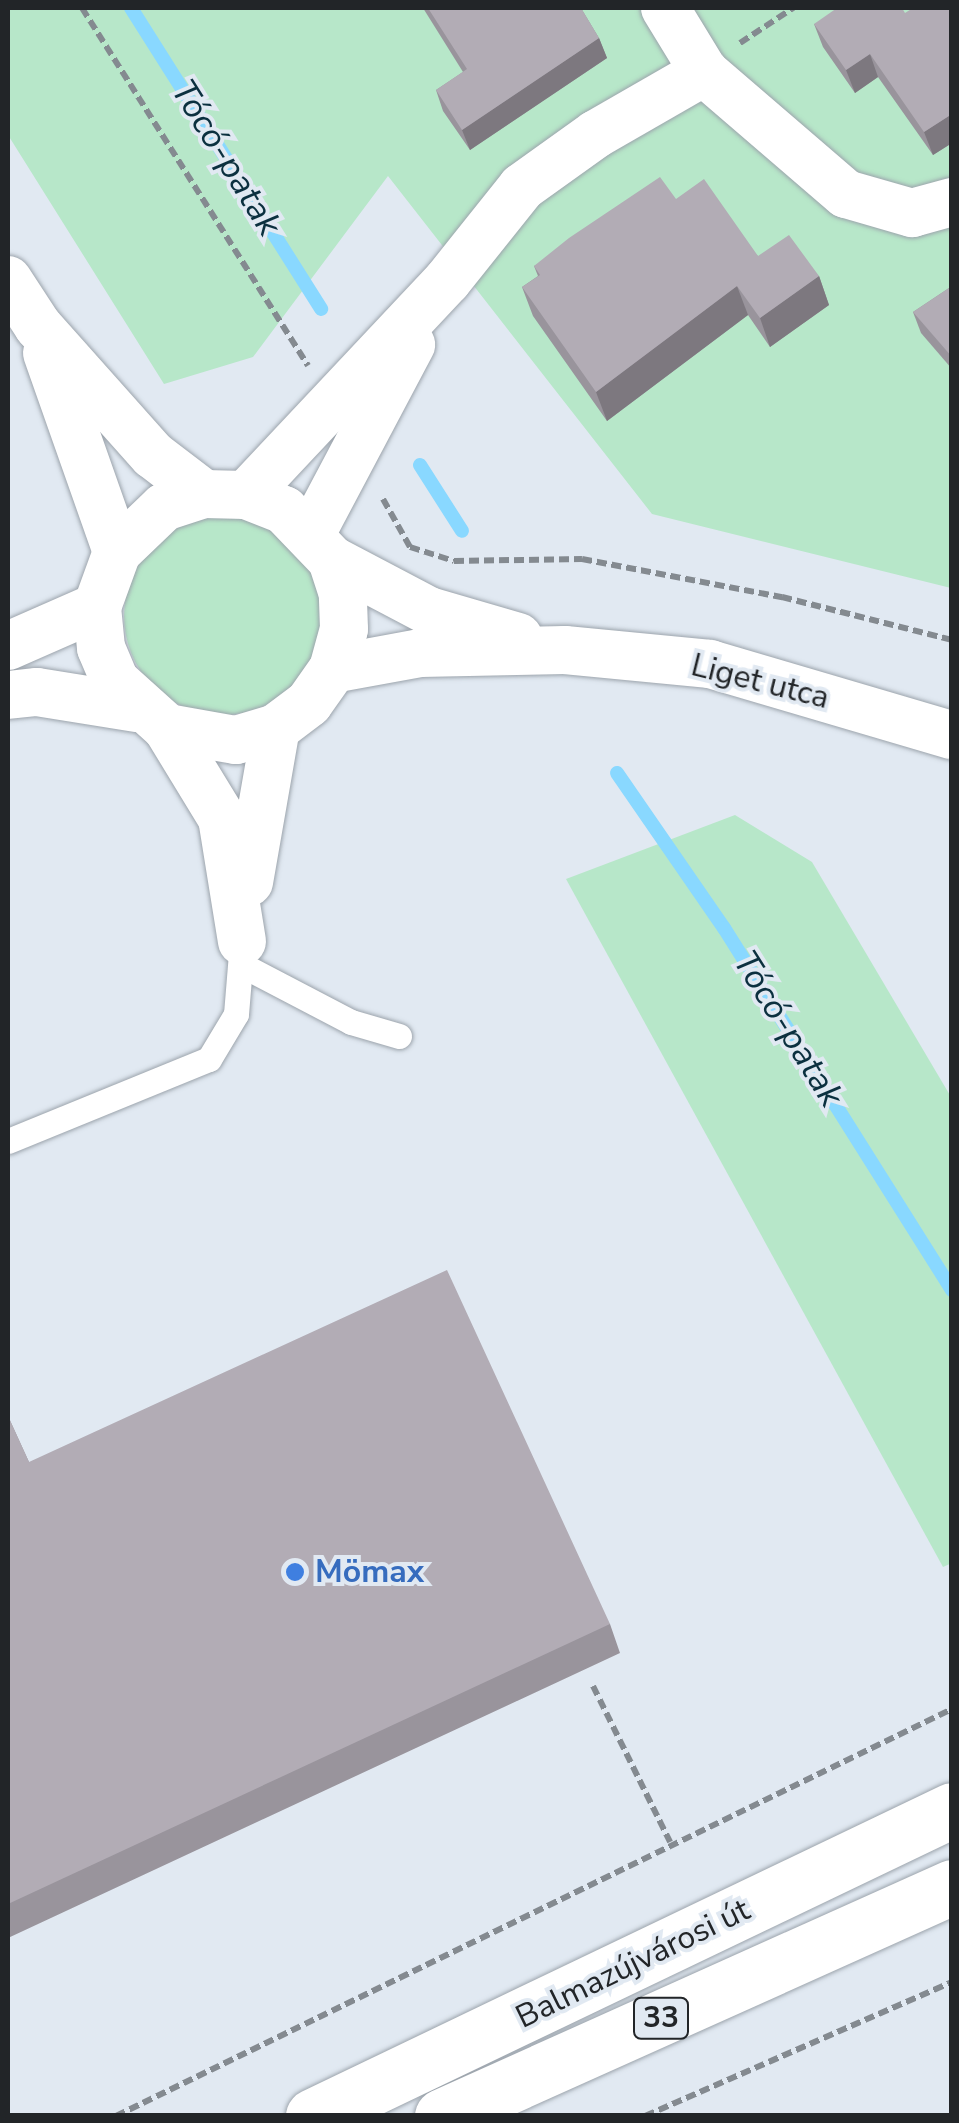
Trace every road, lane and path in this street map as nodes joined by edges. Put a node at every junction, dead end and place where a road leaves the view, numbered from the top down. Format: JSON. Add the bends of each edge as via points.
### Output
{"nodes":[{"id":1,"x":82,"y":8,"type":"edge"},
{"id":2,"x":665,"y":8,"type":"edge"},
{"id":3,"x":793,"y":8,"type":"edge"},
{"id":4,"x":704,"y":72,"type":"junction"},
{"id":5,"x":952,"y":202,"type":"edge"},
{"id":6,"x":8,"y":280,"type":"edge"},
{"id":7,"x":447,"y":281,"type":"junction"},
{"id":8,"x":38,"y":326,"type":"junction"},
{"id":9,"x":316,"y":380,"type":"dead end"},
{"id":10,"x":383,"y":481,"type":"dead end"},
{"id":11,"x":225,"y":494,"type":"junction"},
{"id":12,"x":322,"y":546,"type":"junction"},
{"id":13,"x":117,"y":552,"type":"junction"},
{"id":14,"x":98,"y":607,"type":"junction"},
{"id":15,"x":952,"y":640,"type":"edge"},
{"id":16,"x":8,"y":646,"type":"edge"},
{"id":17,"x":565,"y":650,"type":"junction"},
{"id":18,"x":334,"y":669,"type":"junction"},
{"id":19,"x":8,"y":695,"type":"edge"},
{"id":20,"x":152,"y":718,"type":"junction"},
{"id":21,"x":276,"y":728,"type":"junction"},
{"id":22,"x":952,"y":735,"type":"edge"},
{"id":23,"x":242,"y":953,"type":"junction"},
{"id":24,"x":399,"y":1036,"type":"dead end"},
{"id":25,"x":8,"y":1141,"type":"edge"},
{"id":26,"x":593,"y":1686,"type":"dead end"},
{"id":27,"x":952,"y":1709,"type":"edge"},
{"id":28,"x":952,"y":1810,"type":"edge"},
{"id":29,"x":671,"y":1842,"type":"junction"},
{"id":30,"x":952,"y":1887,"type":"edge"},
{"id":31,"x":952,"y":1982,"type":"edge"},
{"id":32,"x":446,"y":2114,"type":"edge"},
{"id":33,"x":116,"y":2116,"type":"edge"},
{"id":34,"x":314,"y":2116,"type":"edge"},
{"id":35,"x":645,"y":2116,"type":"edge"}],
"edges":[{"from":1,"to":9,"type":"path"},
{"from":2,"to":4,"type":"street"},
{"from":3,"to":4,"type":"path"},
{"from":4,"to":5,"type":"street","via":[[846,194],[912,213]]},
{"from":4,"to":7,"type":"street","via":[[596,134],[522,187]]},
{"from":6,"to":8,"type":"street"},
{"from":7,"to":11,"type":"street"},
{"from":7,"to":12,"type":"street"},
{"from":8,"to":11,"type":"street","via":[[154,455]]},
{"from":8,"to":13,"type":"street"},
{"from":10,"to":15,"type":"path","via":[[384,510],[410,547],[454,561],[582,559],[782,597]]},
{"from":11,"to":12,"type":"street","via":[[284,510]]},
{"from":11,"to":13,"type":"street","via":[[164,507]]},
{"from":12,"to":17,"type":"street","name":"Liget utca","via":[[429,610]]},
{"from":12,"to":18,"type":"street","via":[[343,594],[344,629]]},
{"from":13,"to":14,"type":"street"},
{"from":14,"to":16,"type":"street"},
{"from":14,"to":20,"type":"street","via":[[101,648],[115,681]]},
{"from":17,"to":18,"type":"street","name":"Liget utca","via":[[420,653]]},
{"from":17,"to":22,"type":"street","name":"Liget utca","via":[[710,664]]},
{"from":18,"to":21,"type":"street","via":[[309,704]]},
{"from":19,"to":20,"type":"street","via":[[36,692]]},
{"from":20,"to":21,"type":"street","via":[[236,740]]},
{"from":20,"to":23,"type":"street","via":[[222,818]]},
{"from":21,"to":23,"type":"street","via":[[256,818]]},
{"from":23,"to":24,"type":"lane","via":[[351,1022]]},
{"from":23,"to":25,"type":"lane","via":[[236,1014],[209,1059]]},
{"from":26,"to":29,"type":"path"},
{"from":27,"to":29,"type":"path"},
{"from":28,"to":34,"type":"main road","name":"Balmazújvárosi út","number":"33"},
{"from":29,"to":33,"type":"path"},
{"from":30,"to":32,"type":"main road","name":"Balmazújvárosi út","number":"33"},
{"from":31,"to":35,"type":"path"}]}
